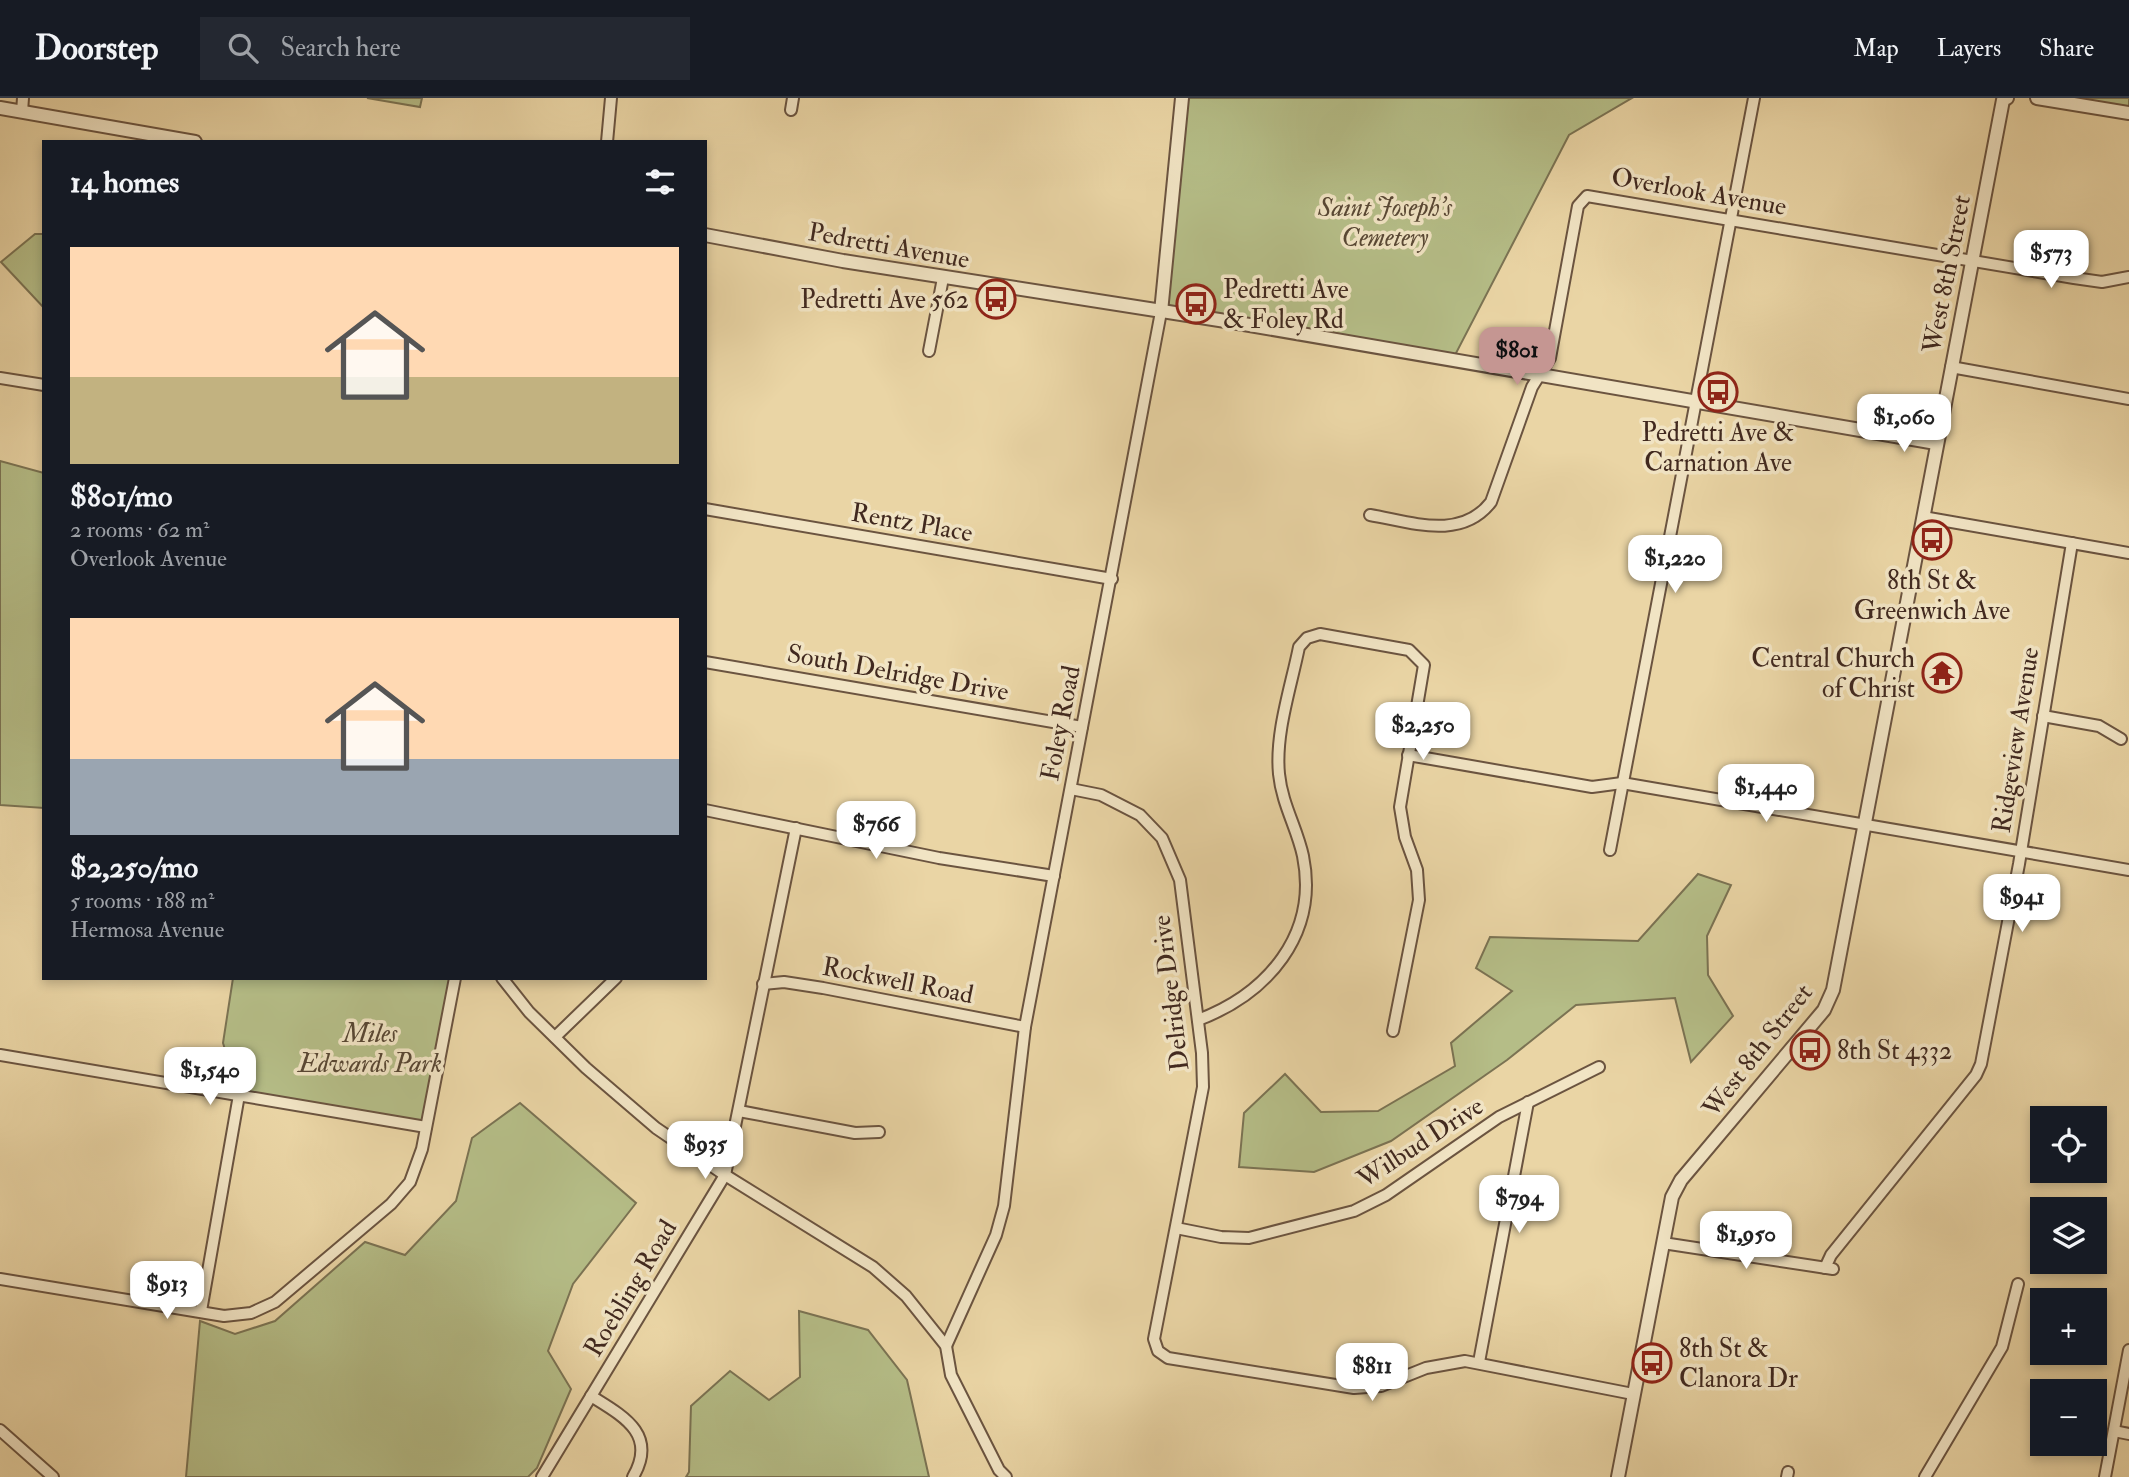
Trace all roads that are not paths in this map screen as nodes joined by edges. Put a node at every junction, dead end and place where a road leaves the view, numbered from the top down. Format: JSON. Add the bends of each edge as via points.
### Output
{"nodes":[{"id":1,"x":23,"y":98,"type":"edge"},
{"id":2,"x":611,"y":98,"type":"edge"},
{"id":3,"x":793,"y":98,"type":"edge"},
{"id":4,"x":1182,"y":98,"type":"edge"},
{"id":5,"x":1754,"y":98,"type":"edge"},
{"id":6,"x":2037,"y":98,"type":"edge"},
{"id":7,"x":2005,"y":99,"type":"edge"},
{"id":8,"x":0,"y":108,"type":"edge"},
{"id":9,"x":791,"y":110,"type":"dead end"},
{"id":10,"x":22,"y":112,"type":"junction"},
{"id":11,"x":2129,"y":113,"type":"edge"},
{"id":12,"x":183,"y":140,"type":"edge"},
{"id":13,"x":607,"y":140,"type":"edge"},
{"id":14,"x":1730,"y":220,"type":"junction"},
{"id":15,"x":707,"y":235,"type":"edge"},
{"id":16,"x":1973,"y":261,"type":"junction"},
{"id":17,"x":2129,"y":277,"type":"edge"},
{"id":18,"x":943,"y":278,"type":"junction"},
{"id":19,"x":1161,"y":312,"type":"junction"},
{"id":20,"x":929,"y":351,"type":"dead end"},
{"id":21,"x":1951,"y":367,"type":"junction"},
{"id":22,"x":1542,"y":375,"type":"junction"},
{"id":23,"x":0,"y":378,"type":"edge"},
{"id":24,"x":42,"y":385,"type":"edge"},
{"id":25,"x":2129,"y":399,"type":"edge"},
{"id":26,"x":1696,"y":401,"type":"junction"},
{"id":27,"x":1936,"y":443,"type":"junction"},
{"id":28,"x":707,"y":509,"type":"edge"},
{"id":29,"x":1370,"y":515,"type":"dead end"},
{"id":30,"x":1923,"y":517,"type":"junction"},
{"id":31,"x":2072,"y":543,"type":"junction"},
{"id":32,"x":2129,"y":553,"type":"edge"},
{"id":33,"x":1112,"y":579,"type":"junction"},
{"id":34,"x":707,"y":662,"type":"edge"},
{"id":35,"x":2043,"y":716,"type":"junction"},
{"id":36,"x":1082,"y":727,"type":"junction"},
{"id":37,"x":2121,"y":739,"type":"dead end"},
{"id":38,"x":1408,"y":755,"type":"junction"},
{"id":39,"x":1622,"y":783,"type":"junction"},
{"id":40,"x":1071,"y":789,"type":"junction"},
{"id":41,"x":707,"y":810,"type":"edge"},
{"id":42,"x":1864,"y":825,"type":"junction"},
{"id":43,"x":796,"y":828,"type":"junction"},
{"id":44,"x":1610,"y":850,"type":"dead end"},
{"id":45,"x":2020,"y":851,"type":"junction"},
{"id":46,"x":2129,"y":870,"type":"edge"},
{"id":47,"x":1054,"y":876,"type":"junction"},
{"id":48,"x":455,"y":980,"type":"edge"},
{"id":49,"x":504,"y":980,"type":"edge"},
{"id":50,"x":614,"y":980,"type":"edge"},
{"id":51,"x":763,"y":984,"type":"junction"},
{"id":52,"x":1198,"y":1020,"type":"junction"},
{"id":53,"x":1025,"y":1027,"type":"junction"},
{"id":54,"x":1394,"y":1031,"type":"dead end"},
{"id":55,"x":555,"y":1037,"type":"junction"},
{"id":56,"x":0,"y":1055,"type":"edge"},
{"id":57,"x":1599,"y":1067,"type":"dead end"},
{"id":58,"x":239,"y":1095,"type":"junction"},
{"id":59,"x":1528,"y":1102,"type":"junction"},
{"id":60,"x":739,"y":1111,"type":"junction"},
{"id":61,"x":426,"y":1127,"type":"junction"},
{"id":62,"x":879,"y":1132,"type":"dead end"},
{"id":63,"x":726,"y":1175,"type":"junction"},
{"id":64,"x":1176,"y":1228,"type":"junction"},
{"id":65,"x":1663,"y":1243,"type":"junction"},
{"id":66,"x":0,"y":1279,"type":"edge"},
{"id":67,"x":2018,"y":1284,"type":"dead end"},
{"id":68,"x":201,"y":1311,"type":"junction"},
{"id":69,"x":946,"y":1346,"type":"junction"},
{"id":70,"x":2129,"y":1350,"type":"edge"},
{"id":71,"x":1479,"y":1363,"type":"junction"},
{"id":72,"x":1633,"y":1394,"type":"junction"},
{"id":73,"x":591,"y":1396,"type":"junction"},
{"id":74,"x":0,"y":1430,"type":"edge"},
{"id":75,"x":2114,"y":1431,"type":"junction"},
{"id":76,"x":2129,"y":1434,"type":"edge"},
{"id":77,"x":53,"y":1477,"type":"edge"},
{"id":78,"x":542,"y":1477,"type":"edge"},
{"id":79,"x":633,"y":1477,"type":"edge"},
{"id":80,"x":1006,"y":1477,"type":"edge"},
{"id":81,"x":1618,"y":1477,"type":"edge"},
{"id":82,"x":1925,"y":1477,"type":"edge"},
{"id":83,"x":2105,"y":1477,"type":"edge"}],
"edges":[{"from":1,"to":10,"type":"street"},
{"from":2,"to":13,"type":"street"},
{"from":3,"to":9,"type":"street"},
{"from":4,"to":19,"type":"street","name":"Foley Road"},
{"from":5,"to":14,"type":"street"},
{"from":6,"to":11,"type":"street"},
{"from":7,"to":16,"type":"street","name":"West 8th Street"},
{"from":8,"to":10,"type":"street"},
{"from":10,"to":12,"type":"street"},
{"from":14,"to":16,"type":"street","name":"Overlook Avenue"},
{"from":14,"to":22,"type":"street","name":"Overlook Avenue","via":[[1595,196],[1583,198],[1550,358]]},
{"from":14,"to":26,"type":"street"},
{"from":15,"to":18,"type":"street","name":"Pedretti Avenue"},
{"from":16,"to":17,"type":"street","name":"Overlook Avenue","via":[[2102,282]]},
{"from":16,"to":21,"type":"street","name":"West 8th Street"},
{"from":18,"to":19,"type":"street","name":"Pedretti Avenue"},
{"from":18,"to":20,"type":"street"},
{"from":19,"to":22,"type":"street","name":"Pedretti Avenue"},
{"from":19,"to":33,"type":"street","name":"Foley Road"},
{"from":21,"to":25,"type":"street"},
{"from":21,"to":27,"type":"street","name":"West 8th Street"},
{"from":22,"to":26,"type":"street","name":"Pedretti Avenue"},
{"from":22,"to":29,"type":"street","name":"Overlook Avenue","via":[[1532,387],[1495,494],[1479,516],[1441,527]]},
{"from":23,"to":24,"type":"street"},
{"from":26,"to":27,"type":"street","name":"Pedretti Avenue"},
{"from":26,"to":39,"type":"street"},
{"from":27,"to":30,"type":"street","name":"West 8th Street"},
{"from":28,"to":33,"type":"street","name":"Rentz Place"},
{"from":30,"to":31,"type":"street"},
{"from":30,"to":42,"type":"street","name":"West 8th Street"},
{"from":31,"to":32,"type":"street"},
{"from":31,"to":35,"type":"street","name":"Ridgeview Avenue"},
{"from":33,"to":36,"type":"street","name":"Foley Road"},
{"from":34,"to":36,"type":"street","name":"South Delridge Drive"},
{"from":35,"to":37,"type":"street","via":[[2099,726]]},
{"from":35,"to":45,"type":"street","name":"Ridgeview Avenue"},
{"from":36,"to":40,"type":"street","name":"Foley Road"},
{"from":38,"to":39,"type":"street","via":[[1592,787]]},
{"from":38,"to":52,"type":"street","via":[[1424,673],[1416,653],[1320,634],[1307,638],[1299,647],[1279,771],[1286,809],[1304,859],[1306,890],[1300,926],[1285,958],[1265,982],[1233,1005]]},
{"from":38,"to":54,"type":"street","via":[[1401,820],[1417,870],[1419,900]]},
{"from":39,"to":42,"type":"street"},
{"from":39,"to":44,"type":"street"},
{"from":40,"to":47,"type":"street","name":"Foley Road"},
{"from":40,"to":52,"type":"street","name":"Delridge Drive","via":[[1129,807],[1153,828],[1171,854],[1180,880]]},
{"from":41,"to":43,"type":"street"},
{"from":42,"to":45,"type":"street"},
{"from":42,"to":65,"type":"street","name":"West 8th Street","via":[[1829,1001],[1676,1186]]},
{"from":43,"to":47,"type":"street"},
{"from":43,"to":51,"type":"street","name":"Roebling Road"},
{"from":45,"to":46,"type":"street"},
{"from":45,"to":65,"type":"street","name":"Ridgeview Avenue","via":[[1981,1064],[1830,1255],[1829,1268]]},
{"from":47,"to":53,"type":"street","name":"Foley Road"},
{"from":48,"to":61,"type":"street"},
{"from":49,"to":55,"type":"street"},
{"from":50,"to":55,"type":"street"},
{"from":51,"to":53,"type":"street","name":"Rockwell Road","via":[[823,988]]},
{"from":51,"to":60,"type":"street","name":"Roebling Road"},
{"from":52,"to":64,"type":"street","name":"Delridge Drive","via":[[1203,1087]]},
{"from":53,"to":69,"type":"street","name":"Foley Road","via":[[1004,1206],[996,1235]]},
{"from":55,"to":63,"type":"street","via":[[622,1100]]},
{"from":56,"to":58,"type":"street"},
{"from":57,"to":59,"type":"street","name":"Wilbud Drive"},
{"from":58,"to":61,"type":"street"},
{"from":58,"to":68,"type":"street"},
{"from":59,"to":64,"type":"street","name":"Wilbud Drive","via":[[1354,1211],[1249,1238]]},
{"from":59,"to":71,"type":"street"},
{"from":60,"to":62,"type":"street","via":[[855,1133]]},
{"from":60,"to":63,"type":"street","name":"Roebling Road"},
{"from":61,"to":68,"type":"street","via":[[410,1182],[391,1204],[275,1302],[251,1313],[225,1316]]},
{"from":63,"to":69,"type":"street","via":[[873,1267],[906,1296]]},
{"from":63,"to":73,"type":"street","name":"Roebling Road"},
{"from":64,"to":71,"type":"street","name":"Delridge Drive","via":[[1156,1333],[1158,1351],[1168,1358],[1354,1388],[1394,1383],[1443,1363]]},
{"from":65,"to":72,"type":"street","name":"West 8th Street"},
{"from":66,"to":68,"type":"street"},
{"from":67,"to":82,"type":"street","via":[[2002,1347]]},
{"from":69,"to":80,"type":"street","via":[[951,1375]]},
{"from":70,"to":75,"type":"street"},
{"from":71,"to":72,"type":"street"},
{"from":72,"to":81,"type":"street","name":"West 8th Street"},
{"from":73,"to":78,"type":"street","name":"Roebling Road"},
{"from":73,"to":79,"type":"street","via":[[636,1430],[641,1455]]},
{"from":74,"to":77,"type":"street"},
{"from":75,"to":76,"type":"street"},
{"from":75,"to":83,"type":"street"}]}
